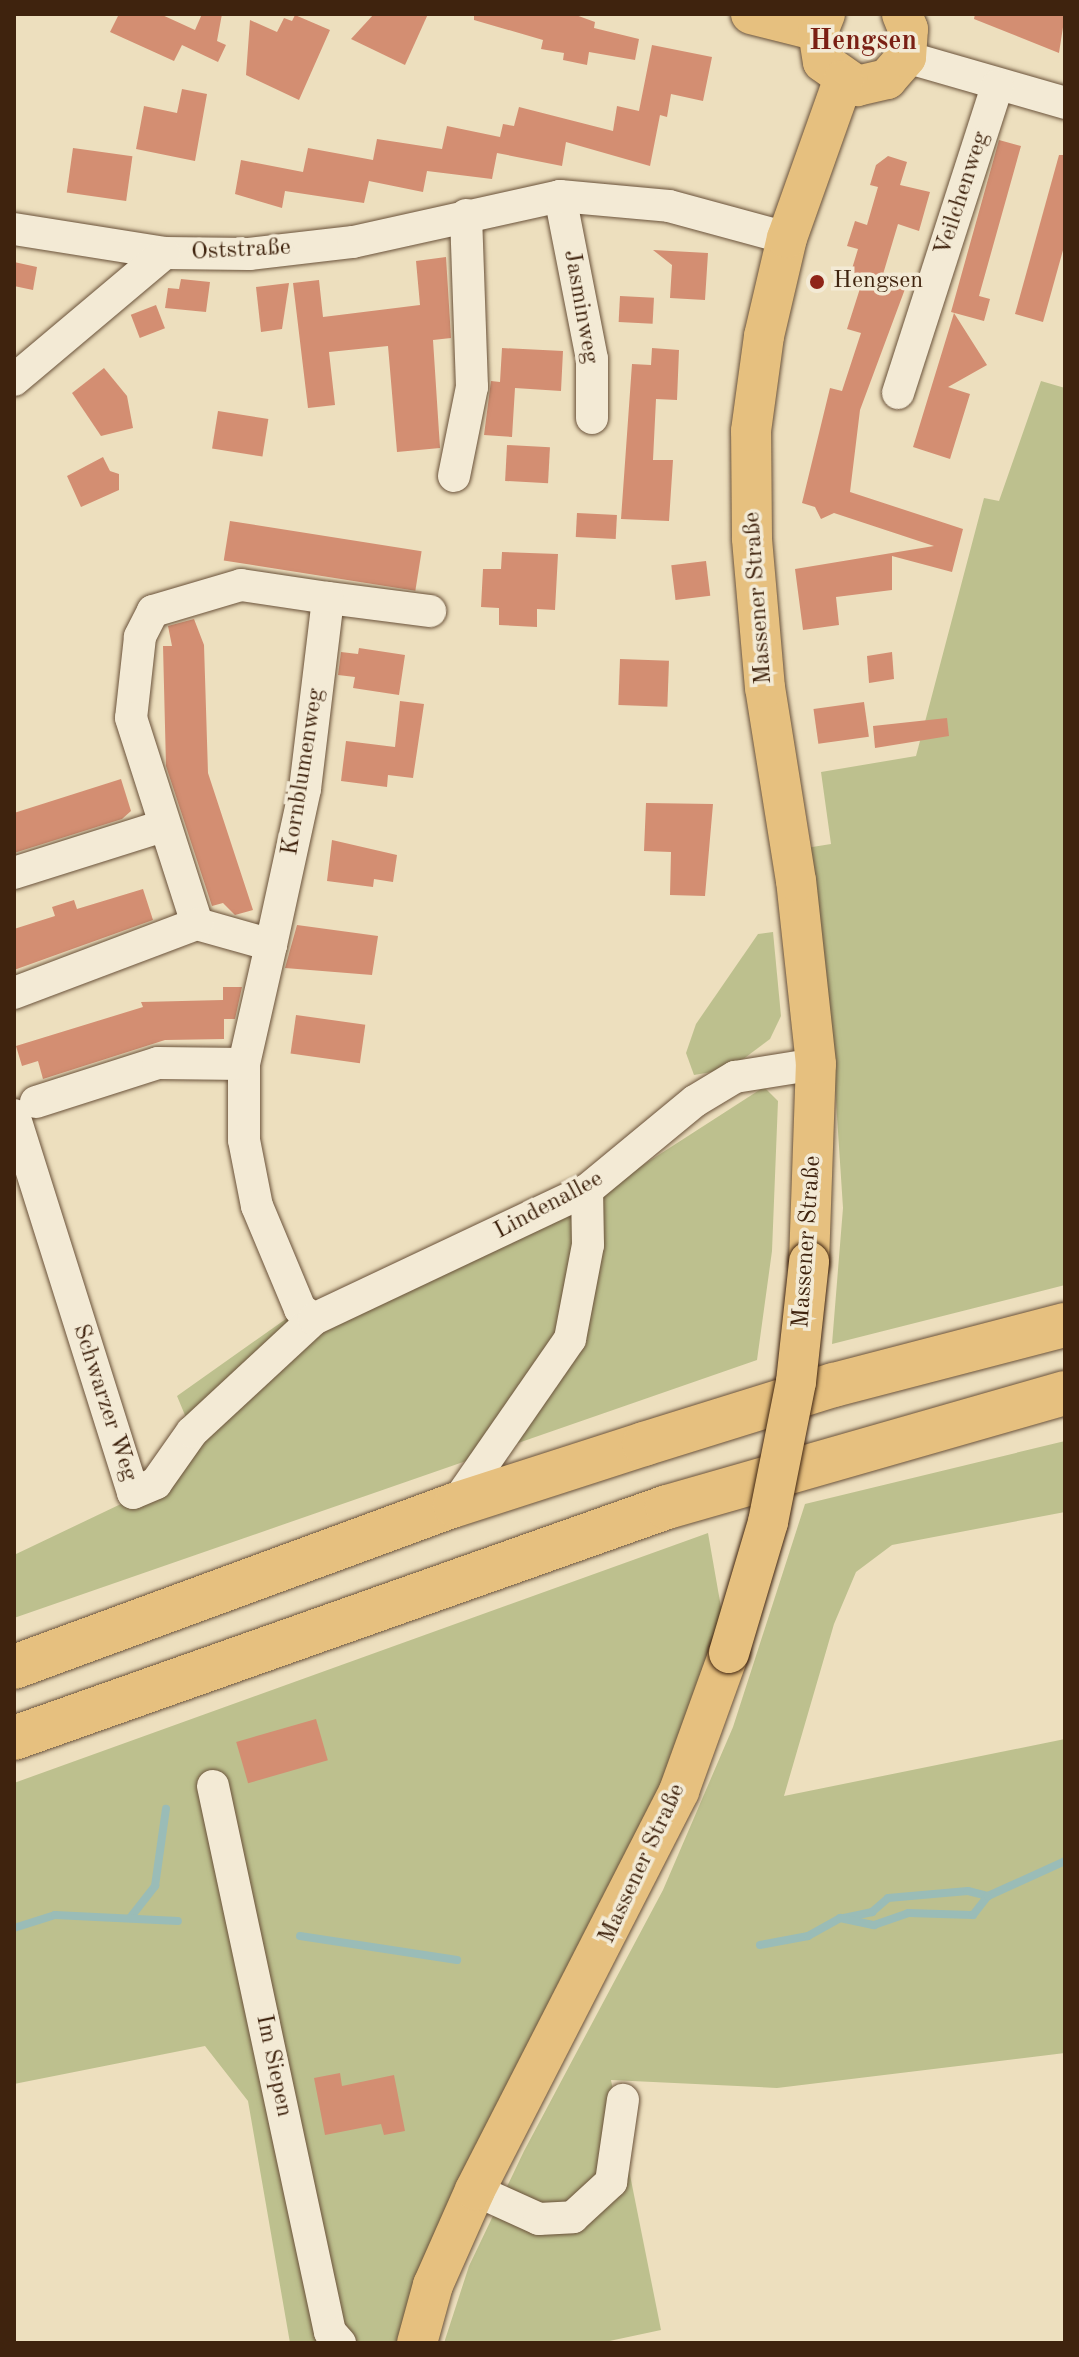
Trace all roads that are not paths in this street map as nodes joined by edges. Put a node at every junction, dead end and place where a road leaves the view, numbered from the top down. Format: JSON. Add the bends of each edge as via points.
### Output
{"nodes":[{"id":1,"x":751,"y":14,"type":"edge"},
{"id":2,"x":902,"y":14,"type":"edge"},
{"id":3,"x":822,"y":22,"type":"edge"},
{"id":4,"x":906,"y":57,"type":"junction"},
{"id":5,"x":843,"y":81,"type":"junction"},
{"id":6,"x":997,"y":86,"type":"junction"},
{"id":7,"x":1063,"y":96,"type":"edge"},
{"id":8,"x":560,"y":196,"type":"junction"},
{"id":9,"x":466,"y":215,"type":"junction"},
{"id":10,"x":14,"y":229,"type":"edge"},
{"id":11,"x":787,"y":238,"type":"junction"},
{"id":12,"x":165,"y":253,"type":"junction"},
{"id":13,"x":14,"y":380,"type":"edge"},
{"id":14,"x":898,"y":393,"type":"dead end"},
{"id":15,"x":592,"y":418,"type":"dead end"},
{"id":16,"x":454,"y":476,"type":"dead end"},
{"id":17,"x":328,"y":598,"type":"junction"},
{"id":18,"x":430,"y":611,"type":"dead end"},
{"id":19,"x":163,"y":826,"type":"junction"},
{"id":20,"x":14,"y":873,"type":"edge"},
{"id":21,"x":197,"y":924,"type":"junction"},
{"id":22,"x":271,"y":945,"type":"junction"},
{"id":23,"x":14,"y":993,"type":"edge"},
{"id":24,"x":244,"y":1064,"type":"junction"},
{"id":25,"x":816,"y":1064,"type":"junction"},
{"id":26,"x":25,"y":1109,"type":"edge"},
{"id":27,"x":587,"y":1190,"type":"junction"},
{"id":28,"x":314,"y":1319,"type":"junction"},
{"id":29,"x":1065,"y":1325,"type":"edge"},
{"id":30,"x":1065,"y":1393,"type":"edge"},
{"id":31,"x":455,"y":1505,"type":"junction"},
{"id":32,"x":14,"y":1667,"type":"edge"},
{"id":33,"x":14,"y":1738,"type":"edge"},
{"id":34,"x":213,"y":1786,"type":"dead end"},
{"id":35,"x":623,"y":2100,"type":"dead end"},
{"id":36,"x":475,"y":2190,"type":"junction"},
{"id":37,"x":340,"y":2343,"type":"edge"},
{"id":38,"x":417,"y":2343,"type":"edge"}],
"edges":[{"from":1,"to":3,"type":"main road"},
{"from":2,"to":4,"type":"main road","via":[[910,43]]},
{"from":3,"to":5,"type":"main road","via":[[823,62]]},
{"from":4,"to":5,"type":"main road","via":[[887,79],[857,86]]},
{"from":4,"to":6,"type":"street"},
{"from":5,"to":11,"type":"main road","name":"Massener Straße"},
{"from":6,"to":7,"type":"street"},
{"from":6,"to":14,"type":"street","name":"Veilchenweg"},
{"from":8,"to":9,"type":"street","name":"Oststraße"},
{"from":8,"to":11,"type":"street","name":"Oststraße","via":[[669,206]]},
{"from":8,"to":15,"type":"street","name":"Jasminweg","via":[[592,359]]},
{"from":9,"to":12,"type":"street","name":"Oststraße","via":[[353,242],[249,254]]},
{"from":9,"to":16,"type":"street","via":[[472,387]]},
{"from":10,"to":12,"type":"street","name":"Oststraße"},
{"from":11,"to":25,"type":"main road","name":"Massener Straße","via":[[754,395],[752,538],[765,688],[796,881]]},
{"from":12,"to":13,"type":"street"},
{"from":17,"to":18,"type":"street"},
{"from":17,"to":19,"type":"street","via":[[241,585],[153,611],[140,637],[131,718]]},
{"from":17,"to":22,"type":"street","name":"Kornblumenweg","via":[[305,789]]},
{"from":19,"to":20,"type":"street"},
{"from":19,"to":21,"type":"street"},
{"from":21,"to":22,"type":"street"},
{"from":21,"to":23,"type":"street"},
{"from":22,"to":24,"type":"street","name":"Kornblumenweg"},
{"from":24,"to":26,"type":"street","via":[[158,1063]]},
{"from":24,"to":28,"type":"street","name":"Kornblumenweg","via":[[244,1140],[257,1206],[300,1309]]},
{"from":25,"to":27,"type":"street","name":"Lindenallee","via":[[735,1077],[695,1101]]},
{"from":25,"to":36,"type":"main road","name":"Massener Straße","bridge":true,"via":[[809,1262],[796,1382],[772,1506],[729,1653],[679,1791],[630,1895]]},
{"from":26,"to":28,"type":"street","name":"Schwarzer Weg","via":[[133,1493],[156,1483],[192,1432]]},
{"from":27,"to":28,"type":"street","name":"Lindenallee"},
{"from":27,"to":31,"type":"street","via":[[588,1245],[570,1339]]},
{"from":29,"to":31,"type":"highway","via":[[834,1385]]},
{"from":30,"to":33,"type":"highway","via":[[667,1507]]},
{"from":31,"to":32,"type":"highway"},
{"from":34,"to":37,"type":"street","name":"Im Siepen","via":[[330,2332]]},
{"from":35,"to":36,"type":"street","via":[[611,2182],[573,2217],[539,2219]]},
{"from":36,"to":38,"type":"main road","name":"Massener Straße","via":[[433,2285]]}]}
